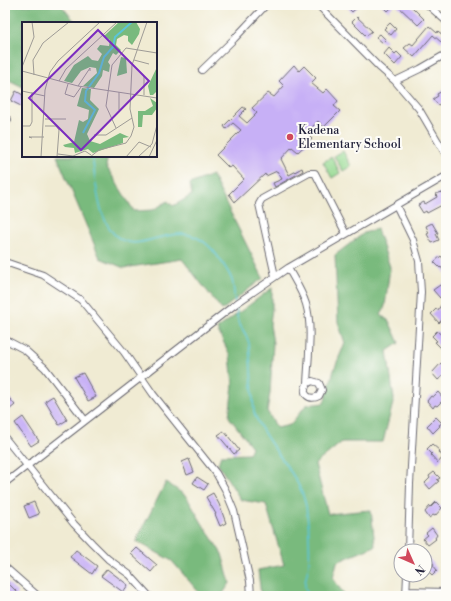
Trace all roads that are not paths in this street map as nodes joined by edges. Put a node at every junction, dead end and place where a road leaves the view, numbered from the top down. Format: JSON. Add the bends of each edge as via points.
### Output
{"nodes":[{"id":1,"x":255,"y":5,"type":"edge"},
{"id":2,"x":266,"y":5,"type":"edge"},
{"id":3,"x":318,"y":5,"type":"edge"},
{"id":4,"x":428,"y":5,"type":"edge"},
{"id":5,"x":260,"y":11,"type":"junction"},
{"id":6,"x":446,"y":21,"type":"edge"},
{"id":7,"x":446,"y":54,"type":"edge"},
{"id":8,"x":202,"y":70,"type":"dead end"},
{"id":9,"x":395,"y":81,"type":"junction"},
{"id":10,"x":446,"y":154,"type":"edge"},
{"id":11,"x":446,"y":176,"type":"edge"},
{"id":12,"x":396,"y":204,"type":"junction"},
{"id":13,"x":346,"y":234,"type":"junction"},
{"id":14,"x":5,"y":262,"type":"edge"},
{"id":15,"x":288,"y":268,"type":"junction"},
{"id":16,"x":275,"y":276,"type":"junction"},
{"id":17,"x":6,"y":340,"type":"dead end"},
{"id":18,"x":142,"y":377,"type":"junction"},
{"id":19,"x":307,"y":384,"type":"dead end"},
{"id":20,"x":85,"y":420,"type":"junction"},
{"id":21,"x":5,"y":438,"type":"edge"},
{"id":22,"x":26,"y":466,"type":"junction"},
{"id":23,"x":5,"y":483,"type":"edge"},
{"id":24,"x":408,"y":543,"type":"edge"},
{"id":25,"x":5,"y":567,"type":"edge"},
{"id":26,"x":407,"y":583,"type":"edge"},
{"id":27,"x":446,"y":592,"type":"edge"},
{"id":28,"x":406,"y":593,"type":"edge"},
{"id":29,"x":38,"y":596,"type":"edge"},
{"id":30,"x":148,"y":596,"type":"edge"},
{"id":31,"x":251,"y":596,"type":"edge"}],
"edges":[{"from":1,"to":5,"type":"lane"},
{"from":2,"to":5,"type":"lane"},
{"from":3,"to":9,"type":"lane"},
{"from":4,"to":6,"type":"lane"},
{"from":5,"to":8,"type":"lane"},
{"from":7,"to":9,"type":"lane"},
{"from":9,"to":10,"type":"lane","via":[[419,109]]},
{"from":11,"to":12,"type":"lane"},
{"from":12,"to":13,"type":"lane"},
{"from":12,"to":24,"type":"lane","via":[[413,240],[419,261],[421,292]]},
{"from":13,"to":15,"type":"lane"},
{"from":13,"to":16,"type":"lane","via":[[315,173],[309,173],[262,199],[259,204]]},
{"from":14,"to":18,"type":"lane","via":[[43,275],[81,300]]},
{"from":15,"to":16,"type":"lane"},
{"from":15,"to":19,"type":"lane","via":[[306,302],[308,313]]},
{"from":16,"to":18,"type":"lane","via":[[236,303]]},
{"from":17,"to":20,"type":"lane","via":[[25,350],[46,368]]},
{"from":18,"to":20,"type":"lane"},
{"from":18,"to":31,"type":"lane","via":[[216,473],[225,489],[234,511]]},
{"from":20,"to":22,"type":"lane"},
{"from":21,"to":22,"type":"lane"},
{"from":22,"to":23,"type":"lane"},
{"from":22,"to":30,"type":"lane","via":[[92,543],[130,575]]},
{"from":25,"to":29,"type":"lane"},
{"from":26,"to":28,"type":"lane"},
{"from":27,"to":28,"type":"lane"}]}
